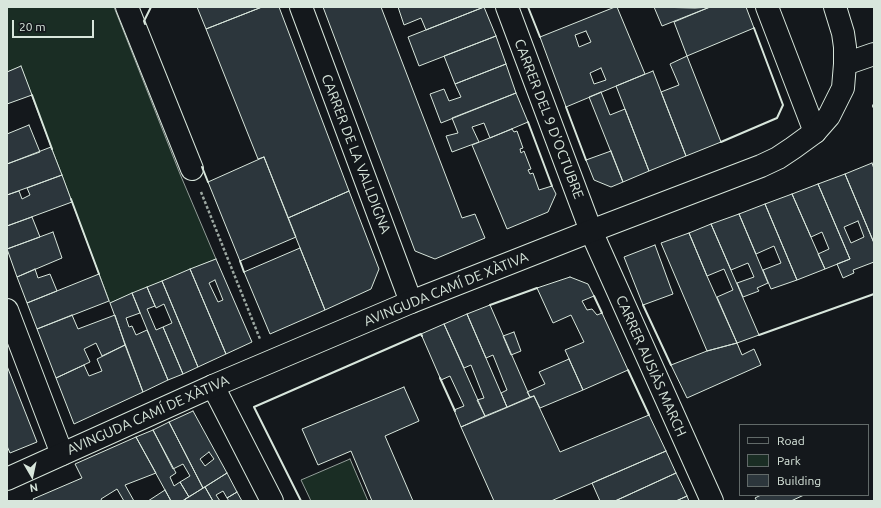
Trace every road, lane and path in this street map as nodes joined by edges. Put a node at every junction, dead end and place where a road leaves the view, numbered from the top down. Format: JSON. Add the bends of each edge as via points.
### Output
{"nodes":[{"id":1,"x":127,"y":7,"type":"edge"},
{"id":2,"x":301,"y":7,"type":"edge"},
{"id":3,"x":507,"y":7,"type":"edge"},
{"id":4,"x":767,"y":7,"type":"edge"},
{"id":5,"x":834,"y":7,"type":"edge"},
{"id":6,"x":874,"y":54,"type":"edge"},
{"id":7,"x":846,"y":64,"type":"junction"},
{"id":8,"x":815,"y":132,"type":"junction"},
{"id":9,"x":192,"y":169,"type":"joint"},
{"id":10,"x":591,"y":231,"type":"junction"},
{"id":11,"x":411,"y":302,"type":"junction"},
{"id":12,"x":7,"y":310,"type":"edge"},
{"id":13,"x":268,"y":362,"type":"junction"},
{"id":14,"x":213,"y":386,"type":"junction"},
{"id":15,"x":62,"y":454,"type":"junction"},
{"id":16,"x":7,"y":479,"type":"edge"},
{"id":17,"x":272,"y":501,"type":"edge"},
{"id":18,"x":712,"y":501,"type":"edge"}],
"edges":[{"from":1,"to":9,"type":"street"},
{"from":2,"to":11,"type":"street","name":"CARRER DE LA VALLDIGNA"},
{"from":3,"to":10,"type":"street","name":"CARRER DEL 9 D'OCTUBRE"},
{"from":4,"to":8,"type":"street"},
{"from":5,"to":7,"type":"street","name":"AVINGUDA CAMÍ DE XÀTIVA","via":[[843,33]]},
{"from":6,"to":7,"type":"street"},
{"from":7,"to":8,"type":"street","name":"AVINGUDA CAMÍ DE XÀTIVA","via":[[842,88],[829,116]]},
{"from":8,"to":10,"type":"street","name":"AVINGUDA CAMÍ DE XÀTIVA","via":[[761,166]]},
{"from":9,"to":13,"type":"path"},
{"from":10,"to":11,"type":"street","name":"AVINGUDA CAMÍ DE XÀTIVA"},
{"from":10,"to":18,"type":"street","name":"CARRER AUSIÀS MARCH"},
{"from":11,"to":13,"type":"street","name":"AVINGUDA CAMÍ DE XÀTIVA"},
{"from":12,"to":15,"type":"street"},
{"from":13,"to":14,"type":"street","name":"AVINGUDA CAMÍ DE XÀTIVA"},
{"from":14,"to":15,"type":"street","name":"AVINGUDA CAMÍ DE XÀTIVA"},
{"from":14,"to":17,"type":"street"},
{"from":15,"to":16,"type":"street","name":"AVINGUDA CAMÍ DE XÀTIVA"}]}
